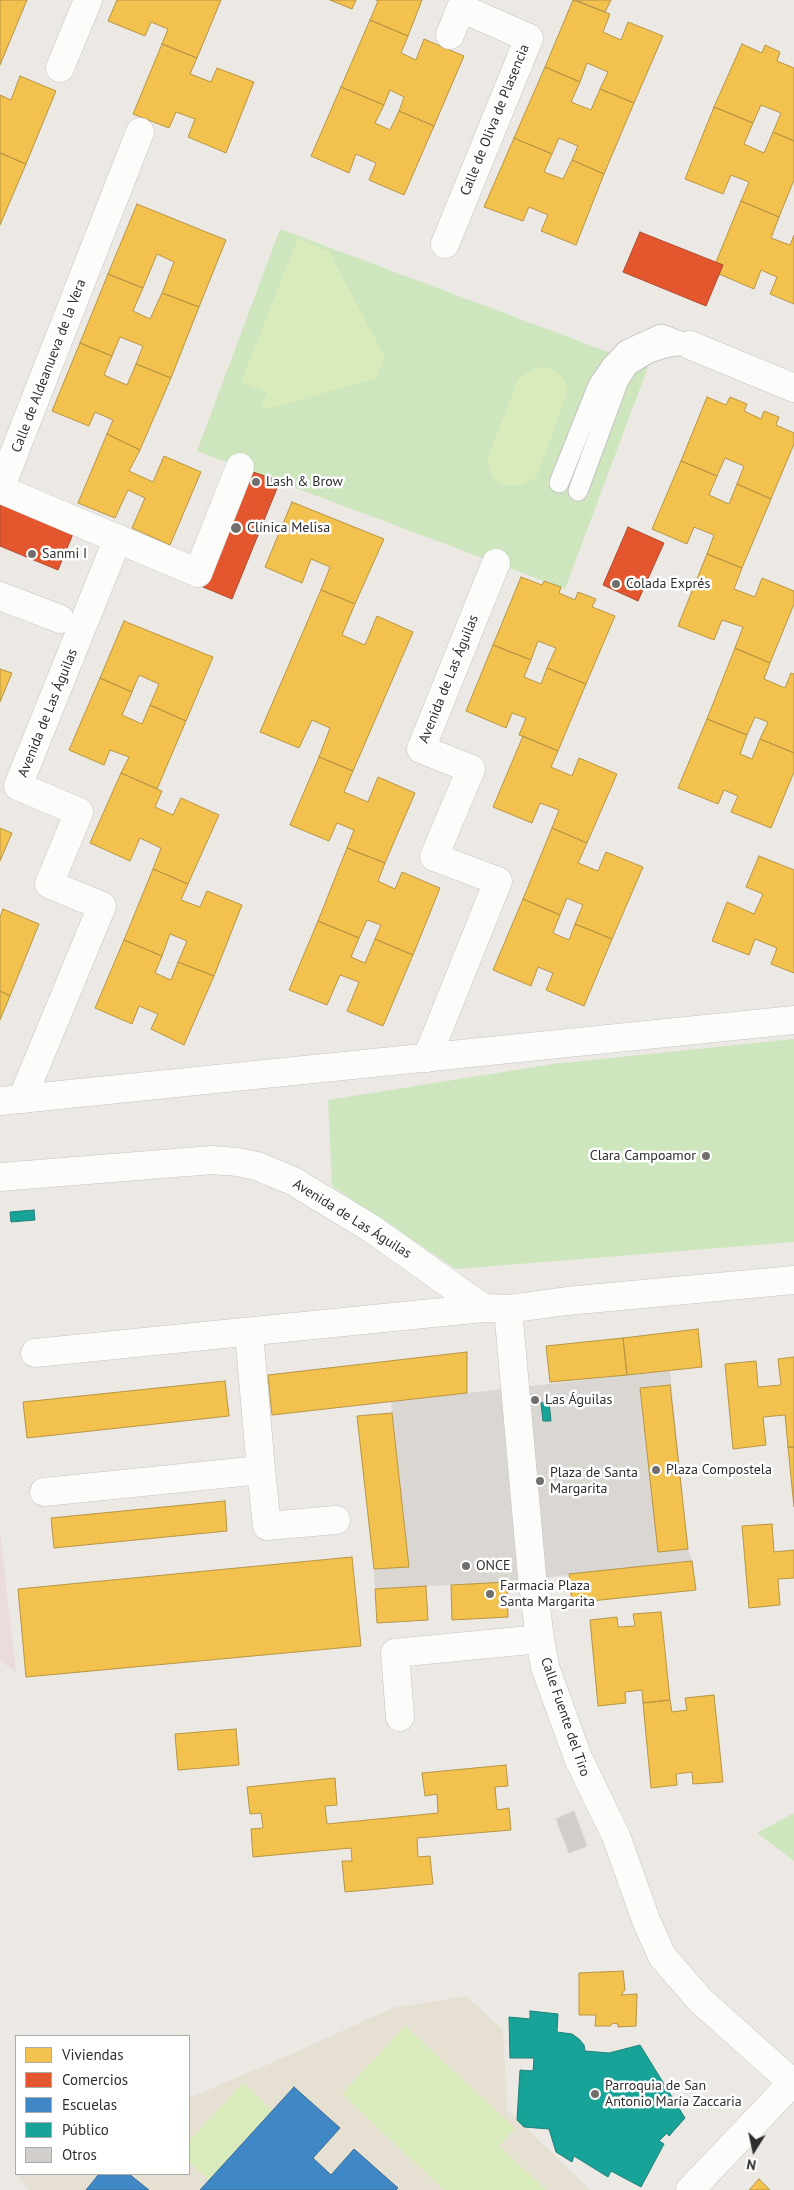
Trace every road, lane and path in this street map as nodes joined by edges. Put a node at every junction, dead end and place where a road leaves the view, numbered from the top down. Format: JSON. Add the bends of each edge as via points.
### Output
{"nodes":[{"id":1,"x":88,"y":0,"type":"edge"},
{"id":2,"x":463,"y":4,"type":"edge"},
{"id":3,"x":450,"y":35,"type":"dead end"},
{"id":4,"x":60,"y":68,"type":"dead end"},
{"id":5,"x":140,"y":132,"type":"dead end"},
{"id":6,"x":445,"y":244,"type":"dead end"},
{"id":7,"x":690,"y":345,"type":"junction"},
{"id":8,"x":794,"y":388,"type":"edge"},
{"id":9,"x":240,"y":467,"type":"dead end"},
{"id":10,"x":559,"y":483,"type":"dead end"},
{"id":11,"x":578,"y":491,"type":"dead end"},
{"id":12,"x":118,"y":538,"type":"junction"},
{"id":13,"x":496,"y":563,"type":"dead end"},
{"id":14,"x":0,"y":596,"type":"edge"},
{"id":15,"x":60,"y":620,"type":"dead end"},
{"id":16,"x":794,"y":1020,"type":"edge"},
{"id":17,"x":427,"y":1058,"type":"junction"},
{"id":18,"x":11,"y":1100,"type":"edge"},
{"id":19,"x":0,"y":1177,"type":"edge"},
{"id":20,"x":794,"y":1280,"type":"edge"},
{"id":21,"x":496,"y":1309,"type":"junction"},
{"id":22,"x":248,"y":1333,"type":"junction"},
{"id":23,"x":36,"y":1353,"type":"dead end"},
{"id":24,"x":261,"y":1470,"type":"junction"},
{"id":25,"x":44,"y":1492,"type":"dead end"},
{"id":26,"x":336,"y":1520,"type":"dead end"},
{"id":27,"x":540,"y":1639,"type":"junction"},
{"id":28,"x":400,"y":1717,"type":"dead end"},
{"id":29,"x":793,"y":2084,"type":"edge"},
{"id":30,"x":690,"y":2190,"type":"edge"}],
"edges":[{"from":1,"to":4,"type":"street"},
{"from":2,"to":3,"type":"street","name":"Calle de Oliva de Plasencia"},
{"from":2,"to":6,"type":"street","name":"Calle de Oliva de Plasencia","via":[[529,38]]},
{"from":5,"to":12,"type":"street","name":"Calle de Aldeanueva de la Vera","via":[[0,488]]},
{"from":7,"to":8,"type":"street"},
{"from":7,"to":10,"type":"lane","via":[[661,334],[626,350],[610,366],[598,385]]},
{"from":7,"to":11,"type":"lane","via":[[649,353],[628,366]]},
{"from":9,"to":12,"type":"street","name":"Calle de Aldeanueva de la Vera","via":[[198,573]]},
{"from":12,"to":18,"type":"street","name":"Avenida de Las Águilas","via":[[18,786],[79,812],[49,884],[102,906]]},
{"from":13,"to":17,"type":"street","name":"Avenida de Las Águilas","via":[[421,749],[472,769],[434,857],[498,881]]},
{"from":14,"to":15,"type":"street"},
{"from":16,"to":17,"type":"street","name":"Avenida de Las Águilas"},
{"from":17,"to":18,"type":"street","name":"Avenida de Las Águilas"},
{"from":19,"to":21,"type":"street","name":"Avenida de Las Águilas","via":[[212,1160],[257,1166],[293,1181]]},
{"from":20,"to":21,"type":"street"},
{"from":21,"to":22,"type":"street"},
{"from":21,"to":27,"type":"street","name":"Calle Fuente del Tiro"},
{"from":22,"to":23,"type":"street"},
{"from":22,"to":24,"type":"street"},
{"from":24,"to":25,"type":"street"},
{"from":24,"to":26,"type":"street","via":[[267,1526]]},
{"from":27,"to":28,"type":"street","via":[[394,1653]]},
{"from":27,"to":29,"type":"street","name":"Calle Fuente del Tiro","via":[[545,1667],[578,1758],[616,1836],[662,1956],[700,2000]]},
{"from":29,"to":30,"type":"street"}]}
